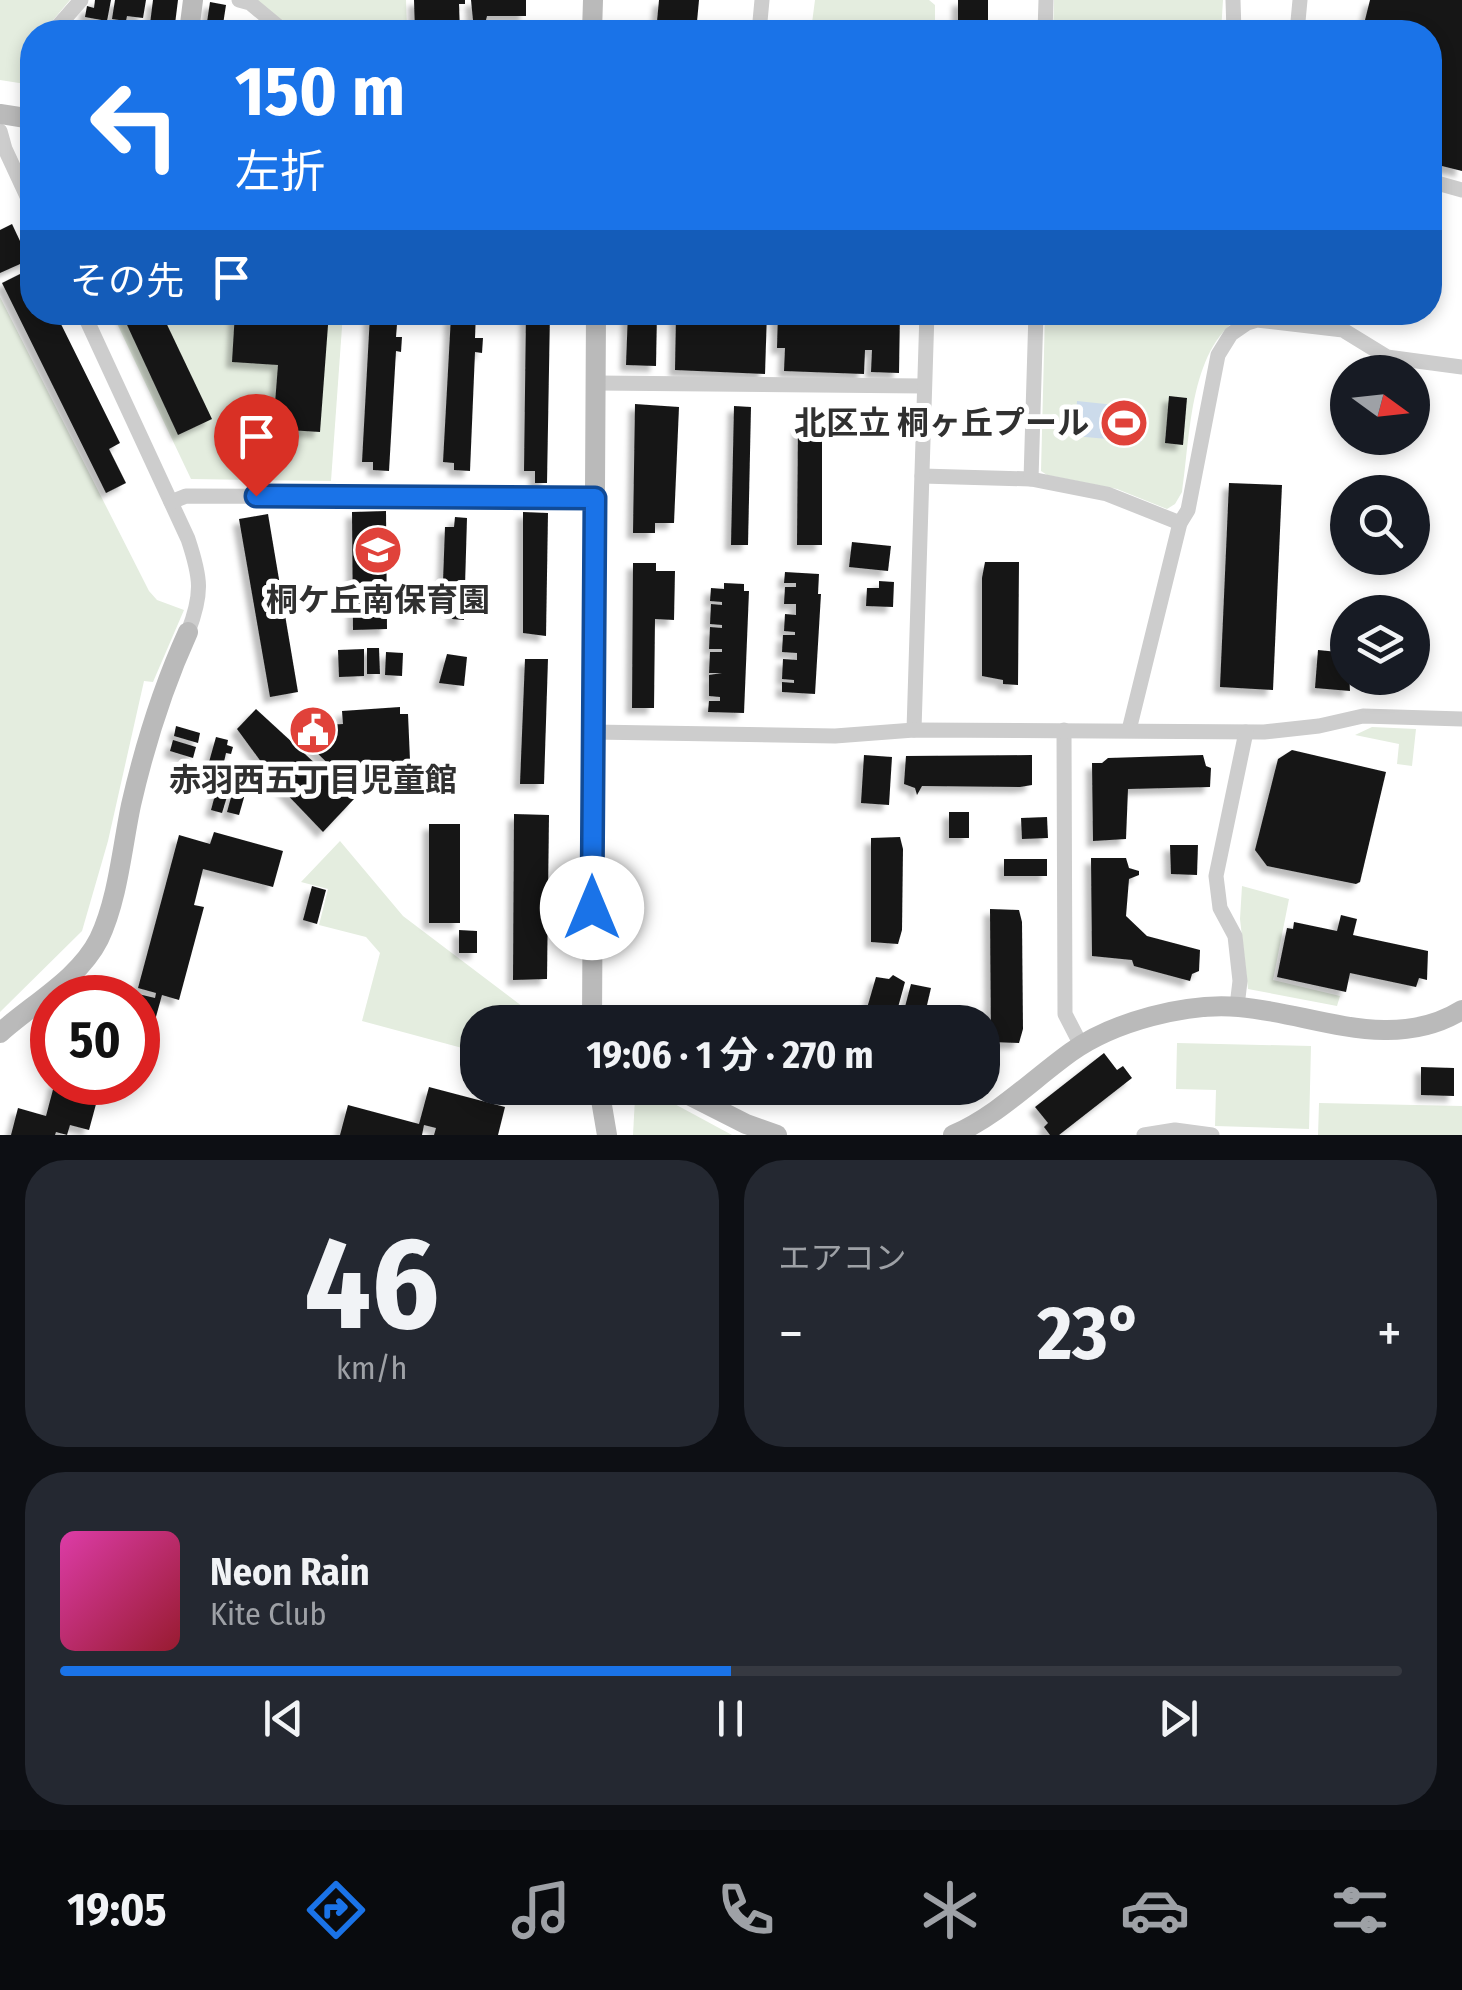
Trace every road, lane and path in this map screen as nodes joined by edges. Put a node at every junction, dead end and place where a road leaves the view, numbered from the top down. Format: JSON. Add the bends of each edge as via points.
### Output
{"nodes":[{"id":1,"x":80,"y":0,"type":"edge"},
{"id":2,"x":239,"y":0,"type":"edge"},
{"id":3,"x":63,"y":20,"type":"edge"},
{"id":4,"x":271,"y":20,"type":"edge"},
{"id":5,"x":0,"y":132,"type":"edge"},
{"id":6,"x":20,"y":181,"type":"edge"},
{"id":7,"x":89,"y":325,"type":"edge"},
{"id":8,"x":596,"y":325,"type":"edge"},
{"id":9,"x":925,"y":325,"type":"edge"},
{"id":10,"x":1036,"y":325,"type":"edge"},
{"id":11,"x":1244,"y":325,"type":"edge"},
{"id":12,"x":1300,"y":325,"type":"edge"},
{"id":13,"x":1462,"y":367,"type":"edge"},
{"id":14,"x":596,"y":384,"type":"junction"},
{"id":15,"x":922,"y":386,"type":"junction"},
{"id":16,"x":922,"y":476,"type":"junction"},
{"id":17,"x":1031,"y":479,"type":"junction"},
{"id":18,"x":595,"y":498,"type":"junction"},
{"id":19,"x":171,"y":502,"type":"junction"},
{"id":20,"x":1180,"y":523,"type":"junction"},
{"id":21,"x":188,"y":632,"type":"joint"},
{"id":22,"x":1462,"y":719,"type":"edge"},
{"id":23,"x":914,"y":730,"type":"junction"},
{"id":24,"x":1064,"y":730,"type":"junction"},
{"id":25,"x":1129,"y":730,"type":"junction"},
{"id":26,"x":594,"y":732,"type":"junction"},
{"id":27,"x":1246,"y":732,"type":"junction"},
{"id":28,"x":592,"y":1005,"type":"edge"},
{"id":29,"x":1237,"y":1006,"type":"junction"},
{"id":30,"x":1462,"y":1010,"type":"edge"},
{"id":31,"x":0,"y":1033,"type":"edge"},
{"id":32,"x":1081,"y":1046,"type":"junction"},
{"id":33,"x":602,"y":1105,"type":"edge"},
{"id":34,"x":709,"y":1105,"type":"edge"},
{"id":35,"x":607,"y":1135,"type":"edge"},
{"id":36,"x":777,"y":1135,"type":"edge"},
{"id":37,"x":953,"y":1135,"type":"edge"},
{"id":38,"x":1144,"y":1135,"type":"edge"},
{"id":39,"x":1212,"y":1135,"type":"edge"}],
"edges":[{"from":1,"to":3,"type":"street"},
{"from":2,"to":4,"type":"street"},
{"from":5,"to":6,"type":"street"},
{"from":7,"to":19,"type":"street"},
{"from":8,"to":14,"type":"street"},
{"from":9,"to":15,"type":"street"},
{"from":10,"to":17,"type":"street"},
{"from":11,"to":20,"type":"street","via":[[1218,355]]},
{"from":12,"to":13,"type":"street","via":[[1343,330],[1388,356]]},
{"from":14,"to":15,"type":"street"},
{"from":14,"to":18,"type":"street"},
{"from":15,"to":16,"type":"street"},
{"from":16,"to":17,"type":"street"},
{"from":16,"to":23,"type":"street"},
{"from":17,"to":20,"type":"street","via":[[1107,494]]},
{"from":18,"to":19,"type":"street","via":[[186,496]]},
{"from":18,"to":26,"type":"street"},
{"from":19,"to":21,"type":"street","via":[[200,577]]},
{"from":20,"to":25,"type":"street"},
{"from":21,"to":31,"type":"street","via":[[160,691],[98,941],[78,968]]},
{"from":22,"to":27,"type":"street","via":[[1364,716]]},
{"from":23,"to":24,"type":"street"},
{"from":23,"to":26,"type":"street","via":[[835,736]]},
{"from":24,"to":25,"type":"street"},
{"from":24,"to":32,"type":"street","via":[[1066,1014]]},
{"from":25,"to":27,"type":"street"},
{"from":26,"to":28,"type":"street"},
{"from":27,"to":29,"type":"street","via":[[1216,876],[1220,908],[1235,936]]},
{"from":29,"to":30,"type":"street","via":[[1384,1032]]},
{"from":29,"to":32,"type":"street","via":[[1150,1018]]},
{"from":32,"to":37,"type":"street"},
{"from":33,"to":35,"type":"street"},
{"from":34,"to":36,"type":"street"},
{"from":38,"to":39,"type":"street"}]}
